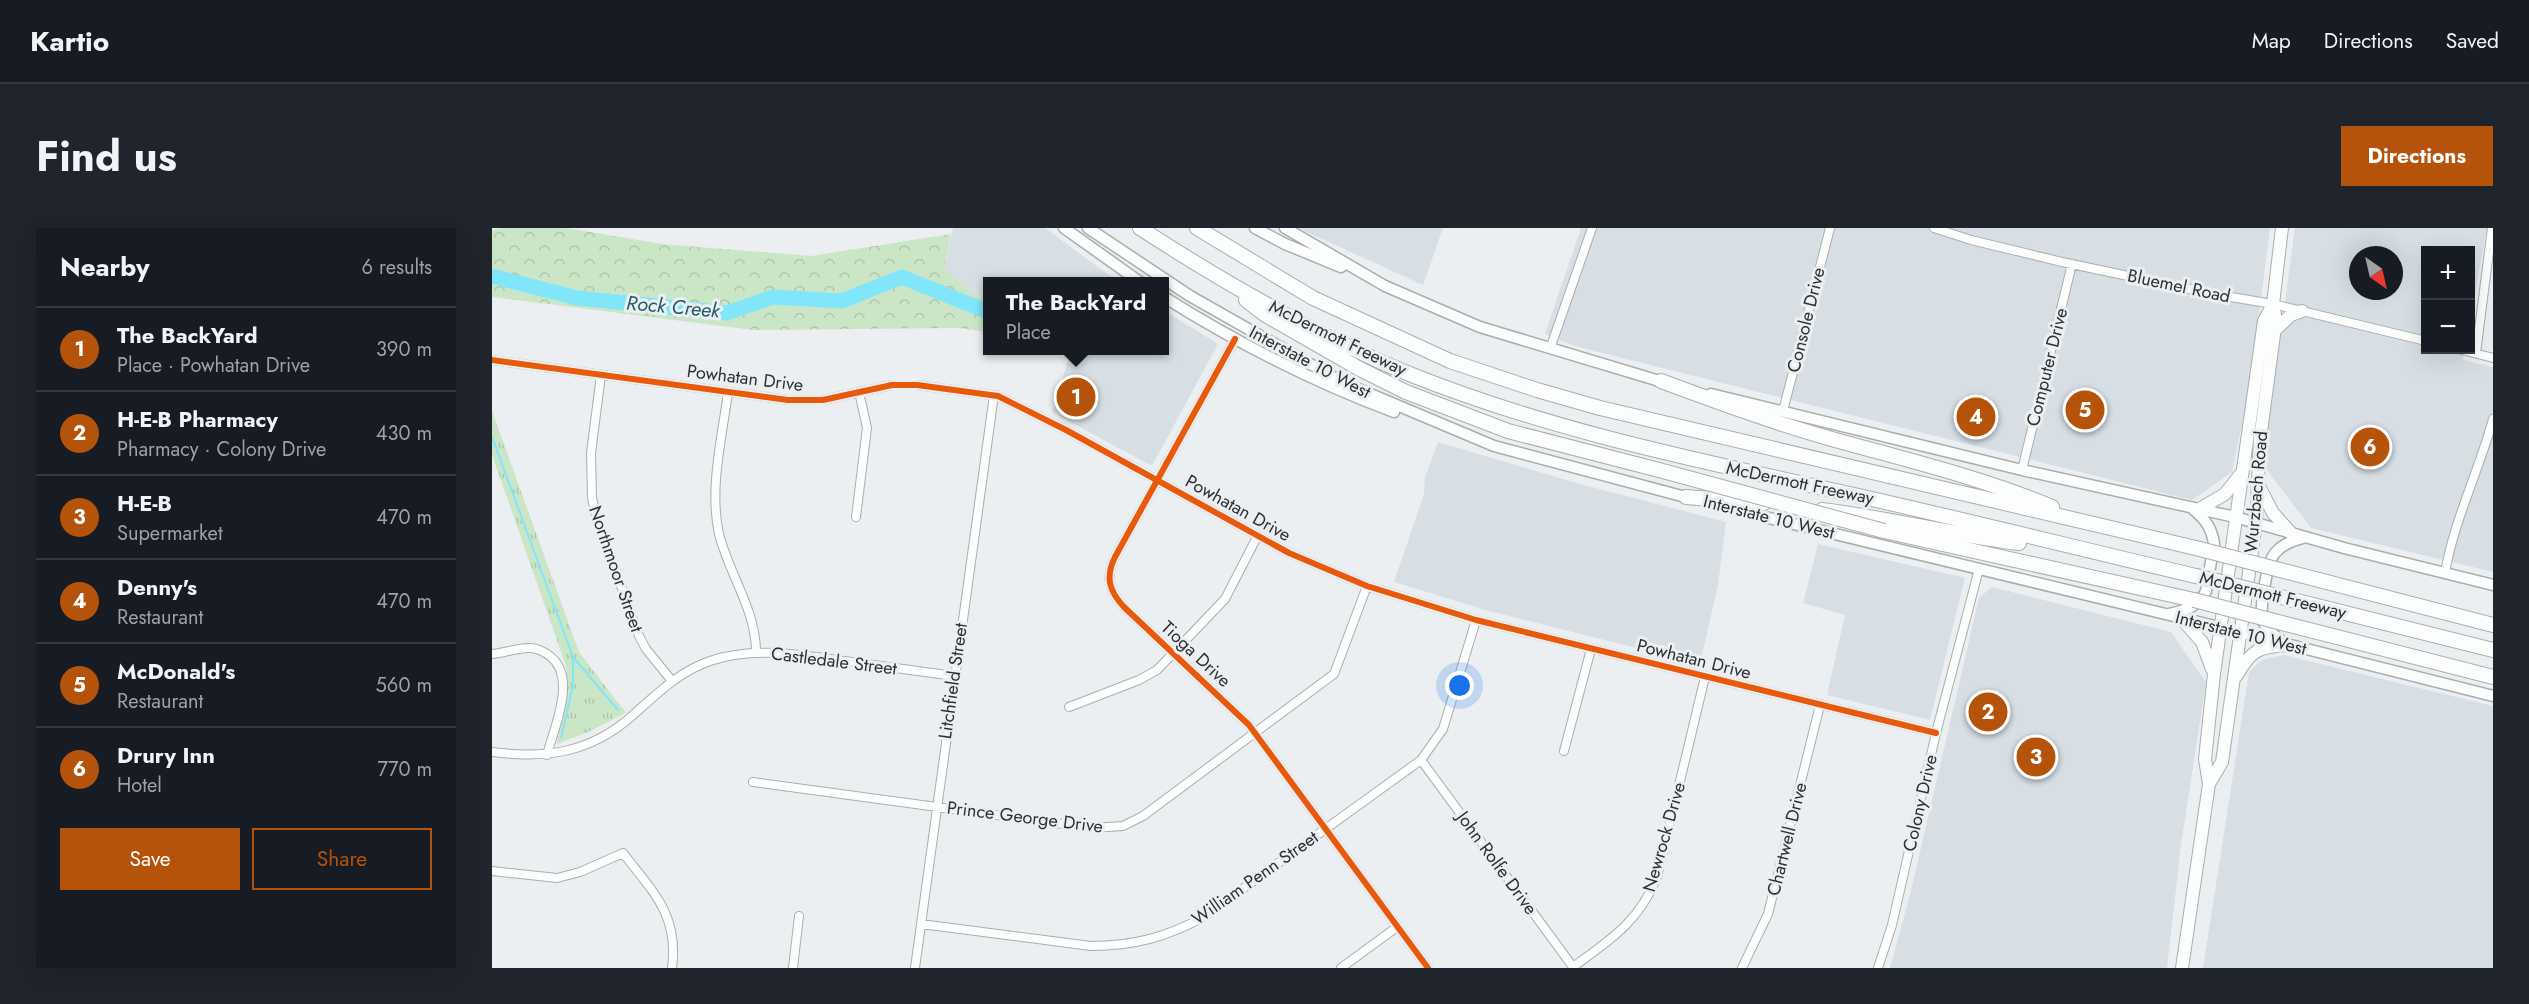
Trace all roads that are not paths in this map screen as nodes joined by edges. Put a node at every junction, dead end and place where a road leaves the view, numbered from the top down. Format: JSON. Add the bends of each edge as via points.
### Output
{"nodes":[{"id":1,"x":1064,"y":228,"type":"edge"},
{"id":2,"x":1088,"y":228,"type":"edge"},
{"id":3,"x":1140,"y":228,"type":"edge"},
{"id":4,"x":1197,"y":228,"type":"edge"},
{"id":5,"x":1256,"y":228,"type":"edge"},
{"id":6,"x":1285,"y":228,"type":"edge"},
{"id":7,"x":1592,"y":228,"type":"edge"},
{"id":8,"x":1830,"y":228,"type":"edge"},
{"id":9,"x":1934,"y":228,"type":"edge"},
{"id":10,"x":2282,"y":228,"type":"edge"},
{"id":11,"x":2492,"y":228,"type":"edge"},
{"id":12,"x":2072,"y":264,"type":"junction"},
{"id":13,"x":1216,"y":276,"type":"junction"},
{"id":14,"x":1133,"y":277,"type":"edge"},
{"id":15,"x":1162,"y":277,"type":"edge"},
{"id":16,"x":1169,"y":282,"type":"edge"},
{"id":17,"x":1385,"y":286,"type":"junction"},
{"id":18,"x":1169,"y":300,"type":"edge"},
{"id":19,"x":2273,"y":304,"type":"junction"},
{"id":20,"x":2302,"y":311,"type":"junction"},
{"id":21,"x":2275,"y":330,"type":"junction"},
{"id":22,"x":1235,"y":339,"type":"junction"},
{"id":23,"x":2421,"y":340,"type":"edge"},
{"id":24,"x":1550,"y":349,"type":"junction"},
{"id":25,"x":2476,"y":353,"type":"joint"},
{"id":26,"x":2493,"y":357,"type":"edge"},
{"id":27,"x":492,"y":360,"type":"edge"},
{"id":28,"x":601,"y":375,"type":"junction"},
{"id":29,"x":1661,"y":381,"type":"junction"},
{"id":30,"x":728,"y":392,"type":"junction"},
{"id":31,"x":859,"y":392,"type":"junction"},
{"id":32,"x":994,"y":395,"type":"junction"},
{"id":33,"x":1784,"y":411,"type":"junction"},
{"id":34,"x":2493,"y":419,"type":"edge"},
{"id":35,"x":1473,"y":439,"type":"junction"},
{"id":36,"x":2022,"y":470,"type":"junction"},
{"id":37,"x":2241,"y":474,"type":"junction"},
{"id":38,"x":1157,"y":480,"type":"junction"},
{"id":39,"x":2258,"y":484,"type":"junction"},
{"id":40,"x":1686,"y":497,"type":"junction"},
{"id":41,"x":2195,"y":509,"type":"junction"},
{"id":42,"x":2235,"y":517,"type":"junction"},
{"id":43,"x":856,"y":518,"type":"dead end"},
{"id":44,"x":2256,"y":523,"type":"junction"},
{"id":45,"x":2095,"y":524,"type":"junction"},
{"id":46,"x":2291,"y":533,"type":"junction"},
{"id":47,"x":1257,"y":537,"type":"junction"},
{"id":48,"x":2306,"y":537,"type":"junction"},
{"id":49,"x":2090,"y":551,"type":"junction"},
{"id":50,"x":1979,"y":569,"type":"junction"},
{"id":51,"x":2445,"y":573,"type":"junction"},
{"id":52,"x":2493,"y":585,"type":"edge"},
{"id":53,"x":1367,"y":586,"type":"junction"},
{"id":54,"x":2397,"y":600,"type":"junction"},
{"id":55,"x":2166,"y":614,"type":"junction"},
{"id":56,"x":2493,"y":617,"type":"edge"},
{"id":57,"x":2180,"y":618,"type":"junction"},
{"id":58,"x":1476,"y":620,"type":"junction"},
{"id":59,"x":2493,"y":625,"type":"edge"},
{"id":60,"x":2219,"y":627,"type":"junction"},
{"id":61,"x":2240,"y":632,"type":"junction"},
{"id":62,"x":2286,"y":645,"type":"junction"},
{"id":63,"x":1591,"y":649,"type":"junction"},
{"id":64,"x":2493,"y":650,"type":"edge"},
{"id":65,"x":756,"y":652,"type":"junction"},
{"id":66,"x":1173,"y":653,"type":"junction"},
{"id":67,"x":492,"y":654,"type":"edge"},
{"id":68,"x":2214,"y":674,"type":"junction"},
{"id":69,"x":954,"y":676,"type":"junction"},
{"id":70,"x":1705,"y":677,"type":"junction"},
{"id":71,"x":2493,"y":677,"type":"edge"},
{"id":72,"x":672,"y":681,"type":"junction"},
{"id":73,"x":2233,"y":681,"type":"junction"},
{"id":74,"x":2493,"y":696,"type":"edge"},
{"id":75,"x":1820,"y":705,"type":"junction"},
{"id":76,"x":1070,"y":707,"type":"dead end"},
{"id":77,"x":1936,"y":733,"type":"junction"},
{"id":78,"x":1256,"y":734,"type":"junction"},
{"id":79,"x":1564,"y":751,"type":"dead end"},
{"id":80,"x":492,"y":752,"type":"edge"},
{"id":81,"x":547,"y":755,"type":"junction"},
{"id":82,"x":1421,"y":760,"type":"junction"},
{"id":83,"x":753,"y":782,"type":"dead end"},
{"id":84,"x":2209,"y":784,"type":"junction"},
{"id":85,"x":937,"y":807,"type":"junction"},
{"id":86,"x":1324,"y":829,"type":"junction"},
{"id":87,"x":492,"y":871,"type":"edge"},
{"id":88,"x":799,"y":916,"type":"dead end"},
{"id":89,"x":921,"y":924,"type":"junction"},
{"id":90,"x":1397,"y":927,"type":"junction"},
{"id":91,"x":1572,"y":967,"type":"edge"},
{"id":92,"x":672,"y":968,"type":"edge"},
{"id":93,"x":792,"y":968,"type":"edge"},
{"id":94,"x":915,"y":968,"type":"edge"},
{"id":95,"x":1341,"y":968,"type":"edge"},
{"id":96,"x":1428,"y":968,"type":"edge"},
{"id":97,"x":1742,"y":968,"type":"edge"},
{"id":98,"x":1878,"y":968,"type":"edge"},
{"id":99,"x":2182,"y":968,"type":"edge"}],
"edges":[{"from":1,"to":14,"type":"main road"},
{"from":2,"to":15,"type":"main road","name":"Interstate 10 West"},
{"from":3,"to":13,"type":"highway","name":"McDermott Freeway"},
{"from":4,"to":45,"type":"highway","name":"McDermott Freeway","via":[[1313,298],[1450,362],[1600,408]]},
{"from":5,"to":17,"type":"main road"},
{"from":6,"to":17,"type":"main road"},
{"from":7,"to":24,"type":"street"},
{"from":8,"to":33,"type":"street","name":"Console Drive"},
{"from":9,"to":12,"type":"street","name":"Bluemel Road"},
{"from":10,"to":19,"type":"main road","name":"Wurzbach Road"},
{"from":11,"to":25,"type":"street"},
{"from":12,"to":19,"type":"street","name":"Bluemel Road"},
{"from":12,"to":36,"type":"street","name":"Computer Drive"},
{"from":13,"to":49,"type":"highway","name":"McDermott Freeway","via":[[1300,322],[1411,374],[1512,411],[1711,464]]},
{"from":13,"to":71,"type":"highway","bridge":true,"via":[[1264,314],[1358,368],[1406,392],[1508,431],[1884,531],[2194,600]]},
{"from":16,"to":35,"type":"main road","name":"Interstate 10 West","via":[[1342,382]]},
{"from":17,"to":24,"type":"main road","via":[[1480,327]]},
{"from":18,"to":22,"type":"main road"},
{"from":19,"to":20,"type":"street","name":"Bluemel Road"},
{"from":19,"to":21,"type":"main road","name":"Wurzbach Road"},
{"from":19,"to":37,"type":"main road","name":"Wurzbach Road","via":[[2264,321]]},
{"from":20,"to":21,"type":"main road","via":[[2291,315]]},
{"from":20,"to":23,"type":"street","name":"Bluemel Road"},
{"from":21,"to":39,"type":"main road","name":"Wurzbach Road"},
{"from":22,"to":35,"type":"main road","via":[[1359,399]]},
{"from":22,"to":38,"type":"street","name":"Tioga Drive"},
{"from":24,"to":29,"type":"main road"},
{"from":25,"to":26,"type":"street"},
{"from":27,"to":28,"type":"street","name":"Powhatan Drive"},
{"from":28,"to":30,"type":"street","name":"Powhatan Drive"},
{"from":28,"to":72,"type":"street","name":"Northmoor Street","via":[[591,453],[593,504],[639,636]]},
{"from":29,"to":33,"type":"main road"},
{"from":29,"to":45,"type":"highway","via":[[1824,437],[1971,476]]},
{"from":30,"to":31,"type":"street","name":"Powhatan Drive","via":[[806,401]]},
{"from":30,"to":65,"type":"street","via":[[716,490],[717,520],[755,630]]},
{"from":31,"to":32,"type":"street","name":"Powhatan Drive","via":[[916,385]]},
{"from":31,"to":43,"type":"street","via":[[867,435]]},
{"from":32,"to":38,"type":"street","name":"Powhatan Drive","via":[[1020,405]]},
{"from":32,"to":69,"type":"street","name":"Litchfield Street"},
{"from":33,"to":36,"type":"main road"},
{"from":34,"to":51,"type":"street","via":[[2450,543]]},
{"from":35,"to":40,"type":"main road","name":"Interstate 10 West"},
{"from":36,"to":41,"type":"main road"},
{"from":37,"to":41,"type":"main road","via":[[2225,494]]},
{"from":37,"to":42,"type":"main road","name":"Wurzbach Road"},
{"from":38,"to":47,"type":"street","name":"Powhatan Drive"},
{"from":38,"to":66,"type":"street","name":"Tioga Drive","via":[[1115,557],[1108,579],[1119,601]]},
{"from":39,"to":44,"type":"main road","name":"Wurzbach Road"},
{"from":39,"to":46,"type":"main road","via":[[2268,506]]},
{"from":40,"to":49,"type":"highway","via":[[1857,514],[1966,536]]},
{"from":40,"to":50,"type":"main road","name":"Interstate 10 West"},
{"from":41,"to":42,"type":"main road"},
{"from":41,"to":55,"type":"main road","via":[[2210,526],[2214,544],[2206,591],[2188,609]]},
{"from":42,"to":44,"type":"main road"},
{"from":42,"to":60,"type":"main road","name":"Wurzbach Road"},
{"from":44,"to":46,"type":"main road"},
{"from":44,"to":61,"type":"main road","name":"Wurzbach Road"},
{"from":45,"to":54,"type":"highway","name":"McDermott Freeway","bridge":true},
{"from":46,"to":48,"type":"main road"},
{"from":47,"to":53,"type":"street","name":"Powhatan Drive"},
{"from":47,"to":66,"type":"street","via":[[1224,599]]},
{"from":48,"to":51,"type":"main road"},
{"from":48,"to":62,"type":"main road","via":[[2283,545],[2270,560],[2263,620]]},
{"from":49,"to":64,"type":"highway","name":"McDermott Freeway","bridge":true},
{"from":50,"to":55,"type":"main road","name":"Interstate 10 West"},
{"from":50,"to":77,"type":"street","name":"Colony Drive"},
{"from":51,"to":52,"type":"main road"},
{"from":53,"to":58,"type":"street","name":"Powhatan Drive"},
{"from":53,"to":78,"type":"street","name":"Prince George Drive","via":[[1334,674]]},
{"from":54,"to":56,"type":"highway"},
{"from":54,"to":59,"type":"highway","name":"McDermott Freeway"},
{"from":55,"to":57,"type":"main road","name":"Interstate 10 West"},
{"from":57,"to":60,"type":"main road","name":"Interstate 10 West"},
{"from":57,"to":68,"type":"main road","via":[[2202,642]]},
{"from":58,"to":63,"type":"street","name":"Powhatan Drive"},
{"from":58,"to":82,"type":"street","name":"William Penn Street","via":[[1443,729]]},
{"from":60,"to":61,"type":"main road","name":"Interstate 10 West"},
{"from":60,"to":68,"type":"main road","name":"Wurzbach Road"},
{"from":61,"to":62,"type":"main road","name":"Interstate 10 West"},
{"from":61,"to":73,"type":"main road","name":"Wurzbach Road"},
{"from":62,"to":73,"type":"main road","via":[[2260,648],[2246,659]]},
{"from":62,"to":74,"type":"main road","name":"Interstate 10 West"},
{"from":63,"to":70,"type":"street","name":"Powhatan Drive"},
{"from":63,"to":79,"type":"street"},
{"from":65,"to":69,"type":"street","name":"Castledale Street"},
{"from":65,"to":72,"type":"street","name":"Castledale Street","via":[[708,661]]},
{"from":66,"to":76,"type":"street","via":[[1148,675]]},
{"from":66,"to":78,"type":"street","name":"Tioga Drive"},
{"from":67,"to":81,"type":"street","via":[[529,648],[555,660],[559,667],[564,692]]},
{"from":68,"to":84,"type":"main road","name":"Wurzbach Road","via":[[2205,759]]},
{"from":69,"to":85,"type":"street","name":"Litchfield Street"},
{"from":70,"to":75,"type":"street","name":"Powhatan Drive"},
{"from":70,"to":91,"type":"street","name":"Newrock Drive","via":[[1652,890],[1629,924]]},
{"from":72,"to":81,"type":"street","name":"Castledale Street","via":[[609,734],[580,748]]},
{"from":73,"to":84,"type":"main road","name":"Wurzbach Road","via":[[2222,762]]},
{"from":75,"to":77,"type":"street","name":"Powhatan Drive"},
{"from":75,"to":97,"type":"street","name":"Chartwell Drive","via":[[1768,914]]},
{"from":77,"to":98,"type":"street","name":"Colony Drive","via":[[1892,925]]},
{"from":78,"to":85,"type":"street","name":"Prince George Drive","via":[[1143,816],[1123,826],[1092,828]]},
{"from":78,"to":86,"type":"street","name":"Tioga Drive"},
{"from":80,"to":81,"type":"street","name":"Castledale Street"},
{"from":82,"to":86,"type":"street","name":"William Penn Street"},
{"from":82,"to":91,"type":"street","name":"John Rolfe Drive"},
{"from":83,"to":85,"type":"street","name":"Prince George Drive"},
{"from":84,"to":99,"type":"main road","name":"Wurzbach Road"},
{"from":85,"to":89,"type":"street","name":"Litchfield Street"},
{"from":86,"to":89,"type":"street","name":"William Penn Street","via":[[1205,916],[1150,940],[1091,946]]},
{"from":86,"to":90,"type":"street","name":"Tioga Drive"},
{"from":87,"to":92,"type":"street","via":[[557,878],[623,853],[670,921],[674,940]]},
{"from":88,"to":93,"type":"street"},
{"from":89,"to":94,"type":"street","name":"Litchfield Street"},
{"from":90,"to":95,"type":"street"},
{"from":90,"to":96,"type":"street","name":"Tioga Drive"}]}
